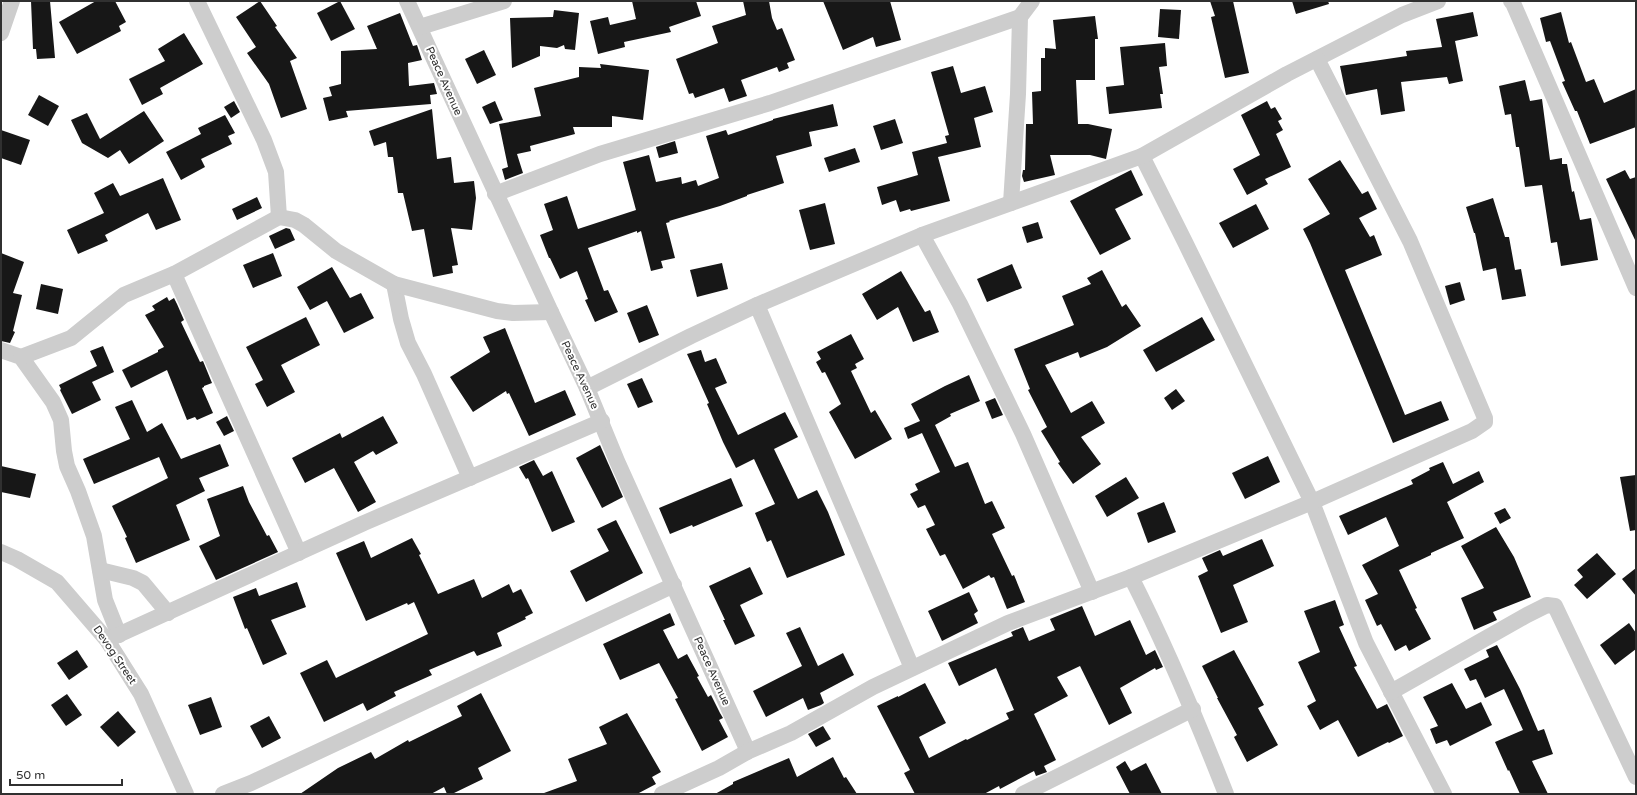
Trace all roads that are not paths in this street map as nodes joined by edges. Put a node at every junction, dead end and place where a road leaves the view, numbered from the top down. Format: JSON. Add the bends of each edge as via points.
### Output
{"nodes":[{"id":1,"x":12,"y":1,"type":"edge"},
{"id":2,"x":197,"y":1,"type":"edge"},
{"id":3,"x":407,"y":1,"type":"edge"},
{"id":4,"x":504,"y":1,"type":"edge"},
{"id":5,"x":1032,"y":1,"type":"edge"},
{"id":6,"x":1438,"y":1,"type":"edge"},
{"id":7,"x":1511,"y":1,"type":"edge"},
{"id":8,"x":1020,"y":18,"type":"junction"},
{"id":9,"x":420,"y":27,"type":"junction"},
{"id":10,"x":1,"y":33,"type":"edge"},
{"id":11,"x":1317,"y":59,"type":"junction"},
{"id":12,"x":1142,"y":156,"type":"junction"},
{"id":13,"x":496,"y":194,"type":"junction"},
{"id":14,"x":1011,"y":203,"type":"junction"},
{"id":15,"x":280,"y":217,"type":"junction"},
{"id":16,"x":922,"y":235,"type":"junction"},
{"id":17,"x":174,"y":274,"type":"junction"},
{"id":18,"x":394,"y":284,"type":"junction"},
{"id":19,"x":1636,"y":288,"type":"edge"},
{"id":20,"x":757,"y":305,"type":"junction"},
{"id":21,"x":551,"y":312,"type":"junction"},
{"id":22,"x":1,"y":350,"type":"edge"},
{"id":23,"x":21,"y":358,"type":"junction"},
{"id":24,"x":587,"y":388,"type":"junction"},
{"id":25,"x":602,"y":421,"type":"junction"},
{"id":26,"x":470,"y":478,"type":"junction"},
{"id":27,"x":1312,"y":502,"type":"junction"},
{"id":28,"x":1,"y":552,"type":"edge"},
{"id":29,"x":299,"y":553,"type":"junction"},
{"id":30,"x":100,"y":570,"type":"junction"},
{"id":31,"x":1131,"y":578,"type":"junction"},
{"id":32,"x":674,"y":585,"type":"junction"},
{"id":33,"x":1092,"y":592,"type":"junction"},
{"id":34,"x":168,"y":613,"type":"junction"},
{"id":35,"x":113,"y":637,"type":"junction"},
{"id":36,"x":912,"y":668,"type":"junction"},
{"id":37,"x":1391,"y":692,"type":"junction"},
{"id":38,"x":1193,"y":709,"type":"junction"},
{"id":39,"x":747,"y":752,"type":"junction"},
{"id":40,"x":1636,"y":777,"type":"edge"},
{"id":41,"x":186,"y":794,"type":"edge"},
{"id":42,"x":223,"y":794,"type":"edge"},
{"id":43,"x":662,"y":794,"type":"edge"},
{"id":44,"x":1023,"y":794,"type":"edge"},
{"id":45,"x":1226,"y":794,"type":"edge"},
{"id":46,"x":1444,"y":794,"type":"edge"}],
"edges":[{"from":1,"to":10,"type":"street"},
{"from":2,"to":15,"type":"street","via":[[264,140],[276,172]]},
{"from":3,"to":9,"type":"street","name":"Peace Avenue"},
{"from":4,"to":9,"type":"street"},
{"from":5,"to":8,"type":"street"},
{"from":6,"to":11,"type":"street","via":[[1402,15]]},
{"from":7,"to":19,"type":"street"},
{"from":8,"to":13,"type":"street","via":[[770,103],[600,154]]},
{"from":8,"to":14,"type":"street"},
{"from":9,"to":13,"type":"street","name":"Peace Avenue"},
{"from":11,"to":12,"type":"street"},
{"from":11,"to":27,"type":"street","via":[[1410,241],[1485,422],[1472,431]]},
{"from":12,"to":14,"type":"street"},
{"from":12,"to":27,"type":"street"},
{"from":13,"to":21,"type":"street","name":"Peace Avenue"},
{"from":14,"to":16,"type":"street"},
{"from":15,"to":17,"type":"street"},
{"from":15,"to":18,"type":"street","via":[[304,225],[336,251]]},
{"from":16,"to":20,"type":"street"},
{"from":16,"to":33,"type":"street","via":[[960,304],[1023,434]]},
{"from":17,"to":23,"type":"street","via":[[124,295],[70,338]]},
{"from":17,"to":29,"type":"street"},
{"from":18,"to":21,"type":"street","via":[[497,311]]},
{"from":18,"to":26,"type":"street","via":[[400,319],[408,343]]},
{"from":20,"to":24,"type":"street"},
{"from":20,"to":36,"type":"street"},
{"from":21,"to":24,"type":"street","name":"Peace Avenue"},
{"from":22,"to":23,"type":"street"},
{"from":23,"to":30,"type":"street","via":[[53,402],[61,420],[67,466],[94,536]]},
{"from":24,"to":25,"type":"street","name":"Peace Avenue"},
{"from":25,"to":26,"type":"street"},
{"from":25,"to":32,"type":"street","name":"Peace Avenue","via":[[617,461]]},
{"from":26,"to":29,"type":"street"},
{"from":27,"to":31,"type":"street"},
{"from":27,"to":37,"type":"street","via":[[1366,643]]},
{"from":28,"to":35,"type":"street","name":"Devog Street","via":[[57,582]]},
{"from":29,"to":34,"type":"street"},
{"from":30,"to":34,"type":"street","via":[[143,583]]},
{"from":30,"to":35,"type":"street"},
{"from":31,"to":33,"type":"street"},
{"from":31,"to":38,"type":"street","via":[[1156,626]]},
{"from":32,"to":39,"type":"street","name":"Peace Avenue"},
{"from":32,"to":42,"type":"street","via":[[251,784]]},
{"from":33,"to":36,"type":"street","via":[[1008,623]]},
{"from":34,"to":35,"type":"street"},
{"from":35,"to":41,"type":"street","name":"Devog Street"},
{"from":36,"to":39,"type":"street","via":[[873,686],[791,733]]},
{"from":37,"to":40,"type":"street","via":[[1547,604],[1555,606]]},
{"from":37,"to":46,"type":"street"},
{"from":38,"to":44,"type":"street"},
{"from":38,"to":45,"type":"street"},
{"from":39,"to":43,"type":"street"}]}
